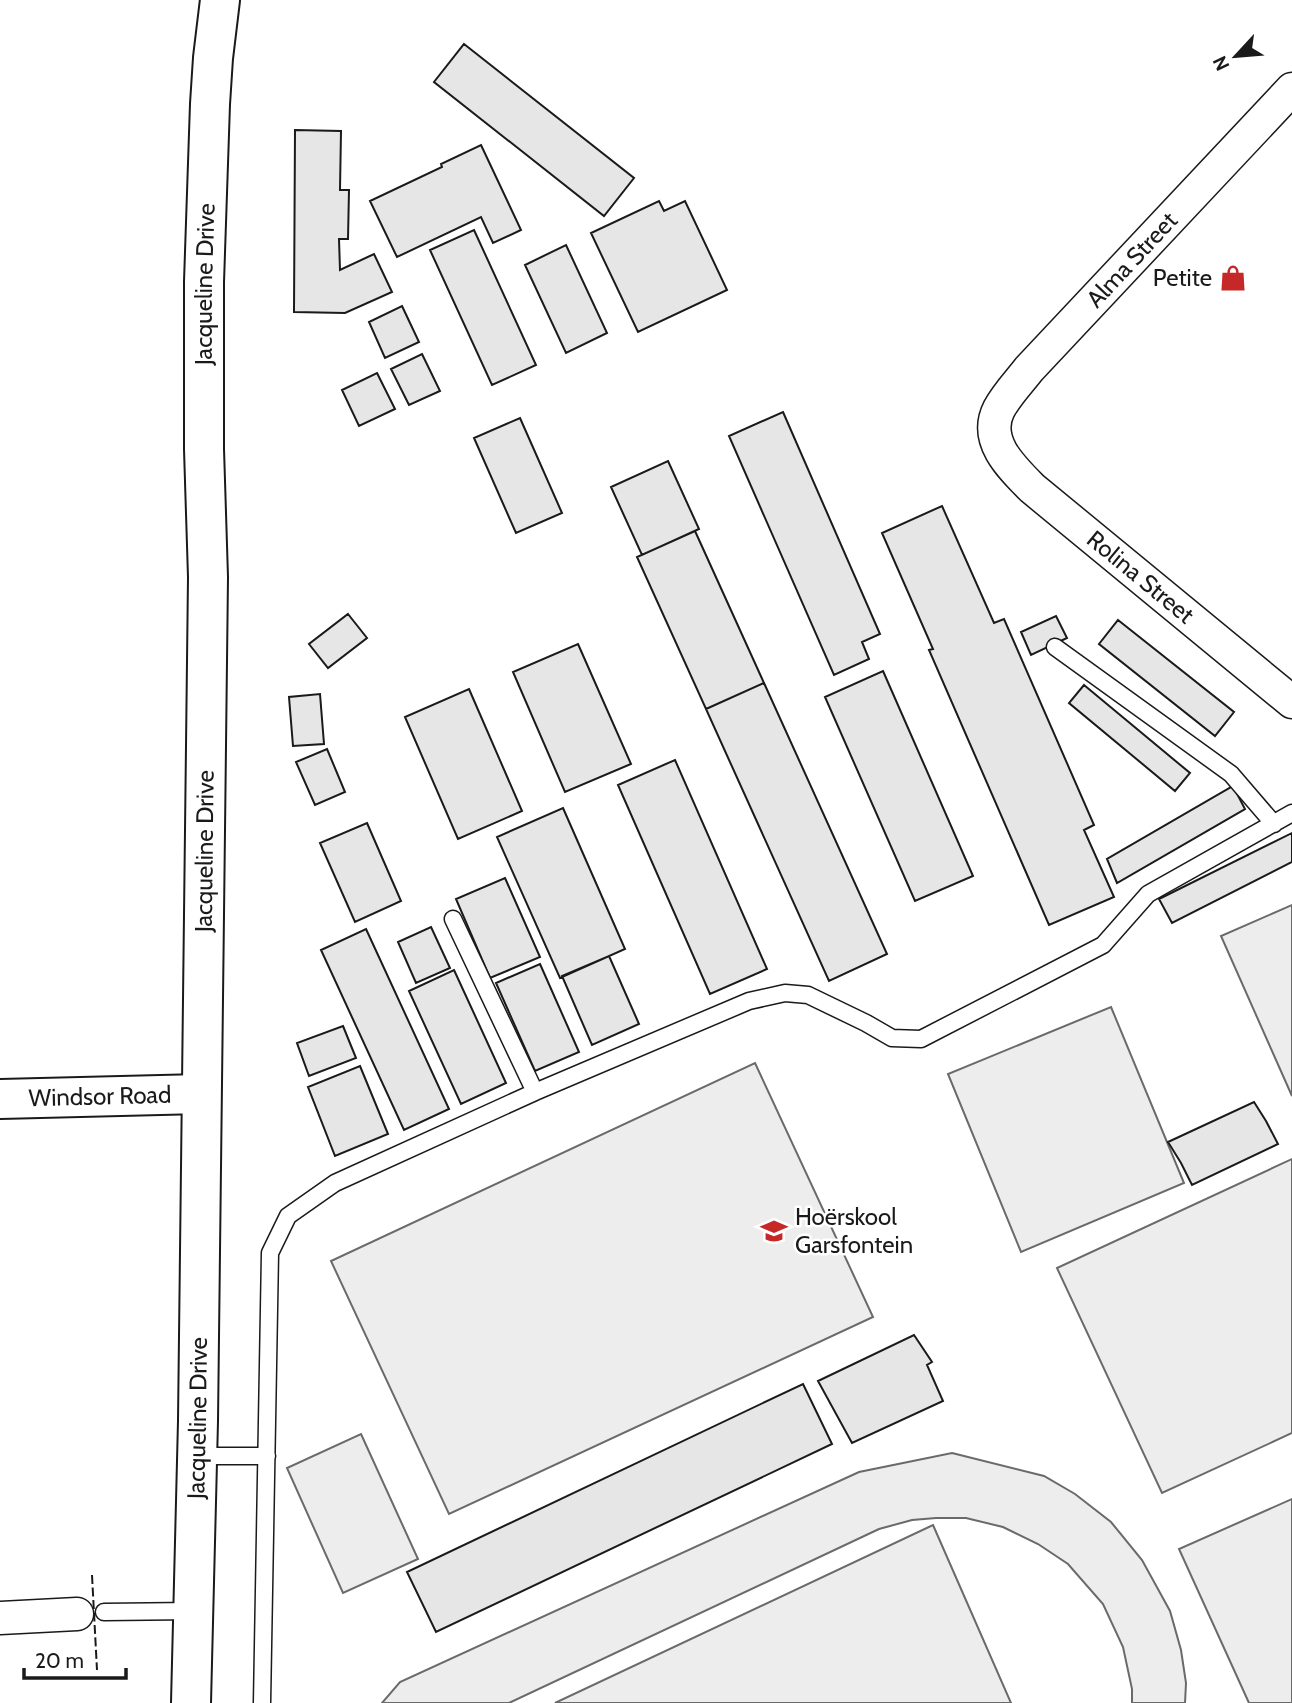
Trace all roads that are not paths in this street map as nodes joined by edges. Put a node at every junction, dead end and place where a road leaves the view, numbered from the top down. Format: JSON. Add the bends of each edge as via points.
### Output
{"nodes":[{"id":1,"x":220,"y":0,"type":"edge"},
{"id":2,"x":1292,"y":89,"type":"edge"},
{"id":3,"x":996,"y":443,"type":"joint"},
{"id":4,"x":1055,"y":647,"type":"dead end"},
{"id":5,"x":1292,"y":702,"type":"edge"},
{"id":6,"x":1292,"y":813,"type":"edge"},
{"id":7,"x":1275,"y":824,"type":"junction"},
{"id":8,"x":453,"y":919,"type":"dead end"},
{"id":9,"x":535,"y":1093,"type":"junction"},
{"id":10,"x":201,"y":1094,"type":"junction"},
{"id":11,"x":0,"y":1099,"type":"edge"},
{"id":12,"x":197,"y":1456,"type":"junction"},
{"id":13,"x":267,"y":1456,"type":"junction"},
{"id":14,"x":193,"y":1611,"type":"junction"},
{"id":15,"x":91,"y":1613,"type":"joint"},
{"id":16,"x":0,"y":1618,"type":"edge"},
{"id":17,"x":191,"y":1703,"type":"edge"},
{"id":18,"x":262,"y":1703,"type":"edge"}],
"edges":[{"from":1,"to":10,"type":"street","name":"Jacqueline Drive","via":[[210,104],[204,282],[208,577]]},
{"from":2,"to":3,"type":"street","name":"Alma Street","via":[[1029,369],[999,410]]},
{"from":3,"to":5,"type":"street","name":"Rolina Street","via":[[1032,488]]},
{"from":4,"to":7,"type":"lane","via":[[1231,774]]},
{"from":6,"to":7,"type":"lane"},
{"from":7,"to":9,"type":"lane","via":[[1148,894],[1103,945],[921,1039],[892,1038],[807,995],[785,993],[749,1001]]},
{"from":8,"to":9,"type":"lane"},
{"from":9,"to":13,"type":"lane","via":[[335,1183],[288,1216],[270,1252]]},
{"from":10,"to":11,"type":"street","name":"Windsor Road"},
{"from":10,"to":12,"type":"street","name":"Jacqueline Drive"},
{"from":12,"to":13,"type":"lane"},
{"from":12,"to":14,"type":"street","name":"Jacqueline Drive"},
{"from":13,"to":18,"type":"lane"},
{"from":14,"to":15,"type":"lane"},
{"from":14,"to":17,"type":"street","name":"Jacqueline Drive"},
{"from":15,"to":16,"type":"street"}]}
